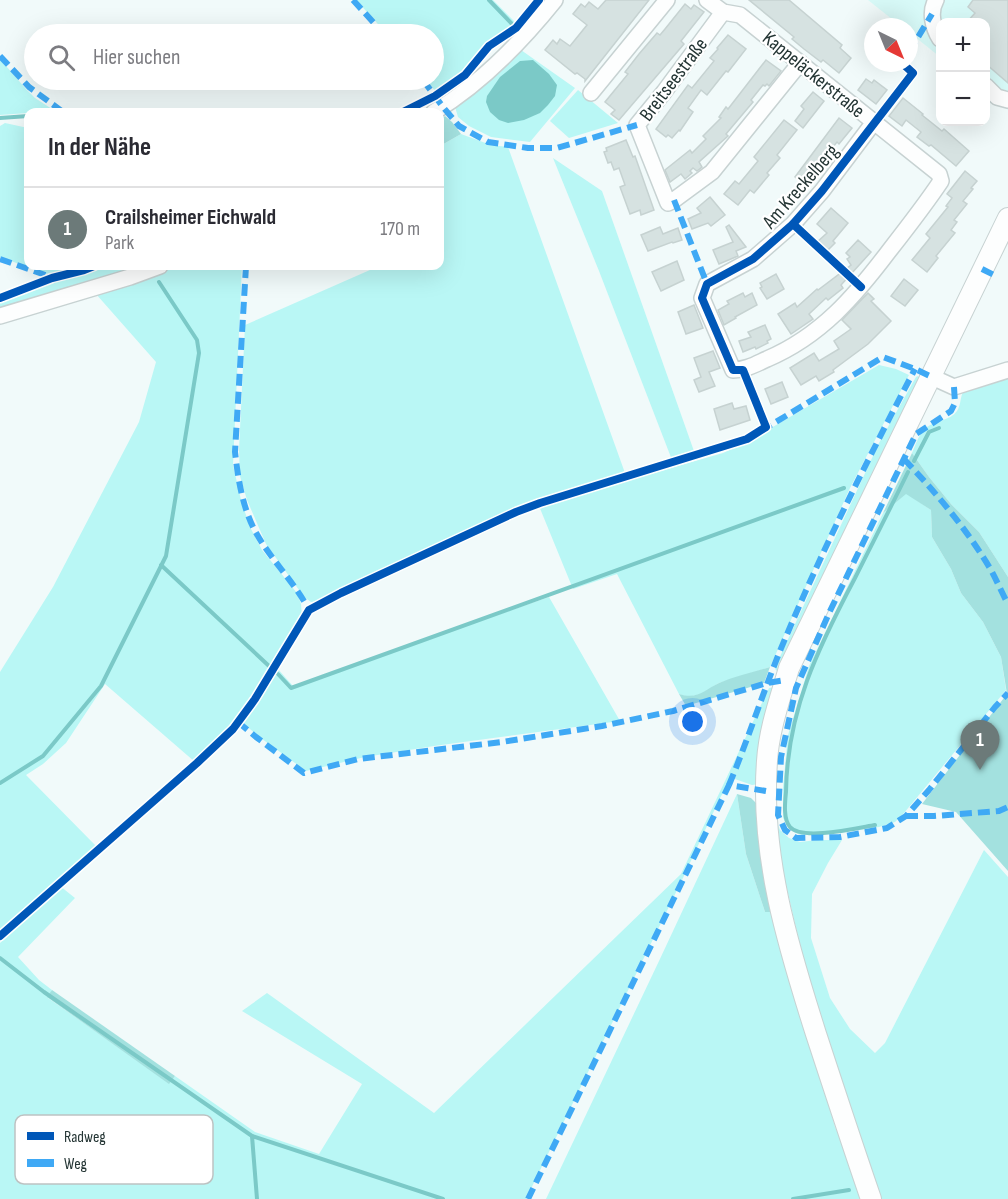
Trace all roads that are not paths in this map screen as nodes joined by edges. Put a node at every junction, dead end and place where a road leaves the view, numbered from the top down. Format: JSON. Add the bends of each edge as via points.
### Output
{"nodes":[{"id":1,"x":555,"y":0,"type":"edge"},
{"id":2,"x":667,"y":0,"type":"edge"},
{"id":3,"x":707,"y":0,"type":"edge"},
{"id":4,"x":723,"y":12,"type":"junction"},
{"id":5,"x":800,"y":63,"type":"junction"},
{"id":6,"x":990,"y":90,"type":"edge"},
{"id":7,"x":591,"y":93,"type":"dead end"},
{"id":8,"x":1008,"y":100,"type":"edge"},
{"id":9,"x":441,"y":108,"type":"edge"},
{"id":10,"x":874,"y":122,"type":"junction"},
{"id":11,"x":941,"y":181,"type":"joint"},
{"id":12,"x":1008,"y":218,"type":"edge"},
{"id":13,"x":149,"y":270,"type":"edge"},
{"id":14,"x":0,"y":316,"type":"edge"},
{"id":15,"x":1008,"y":370,"type":"edge"},
{"id":16,"x":932,"y":376,"type":"junction"},
{"id":17,"x":870,"y":1199,"type":"edge"}],
"edges":[{"from":1,"to":9,"type":"street","via":[[509,51]]},
{"from":2,"to":7,"type":"street"},
{"from":3,"to":4,"type":"street","name":"Kappeläckerstraße"},
{"from":4,"to":5,"type":"street","name":"Kappeläckerstraße","via":[[740,15]]},
{"from":4,"to":5,"type":"street","name":"Breitseestraße","via":[[637,125],[668,203],[712,172]]},
{"from":5,"to":10,"type":"street","name":"Kappeläckerstraße"},
{"from":6,"to":8,"type":"street"},
{"from":10,"to":11,"type":"street","name":"Kappeläckerstraße","via":[[939,174]]},
{"from":10,"to":11,"type":"street","name":"Am Kreckelberg","via":[[793,224],[753,259],[707,285],[702,298],[733,370],[784,352],[831,319],[861,287]]},
{"from":12,"to":16,"type":"main road"},
{"from":13,"to":14,"type":"street"},
{"from":15,"to":16,"type":"street","via":[[954,387]]},
{"from":16,"to":17,"type":"main road","via":[[789,668],[767,760],[767,830],[775,886],[808,1008]]}]}
